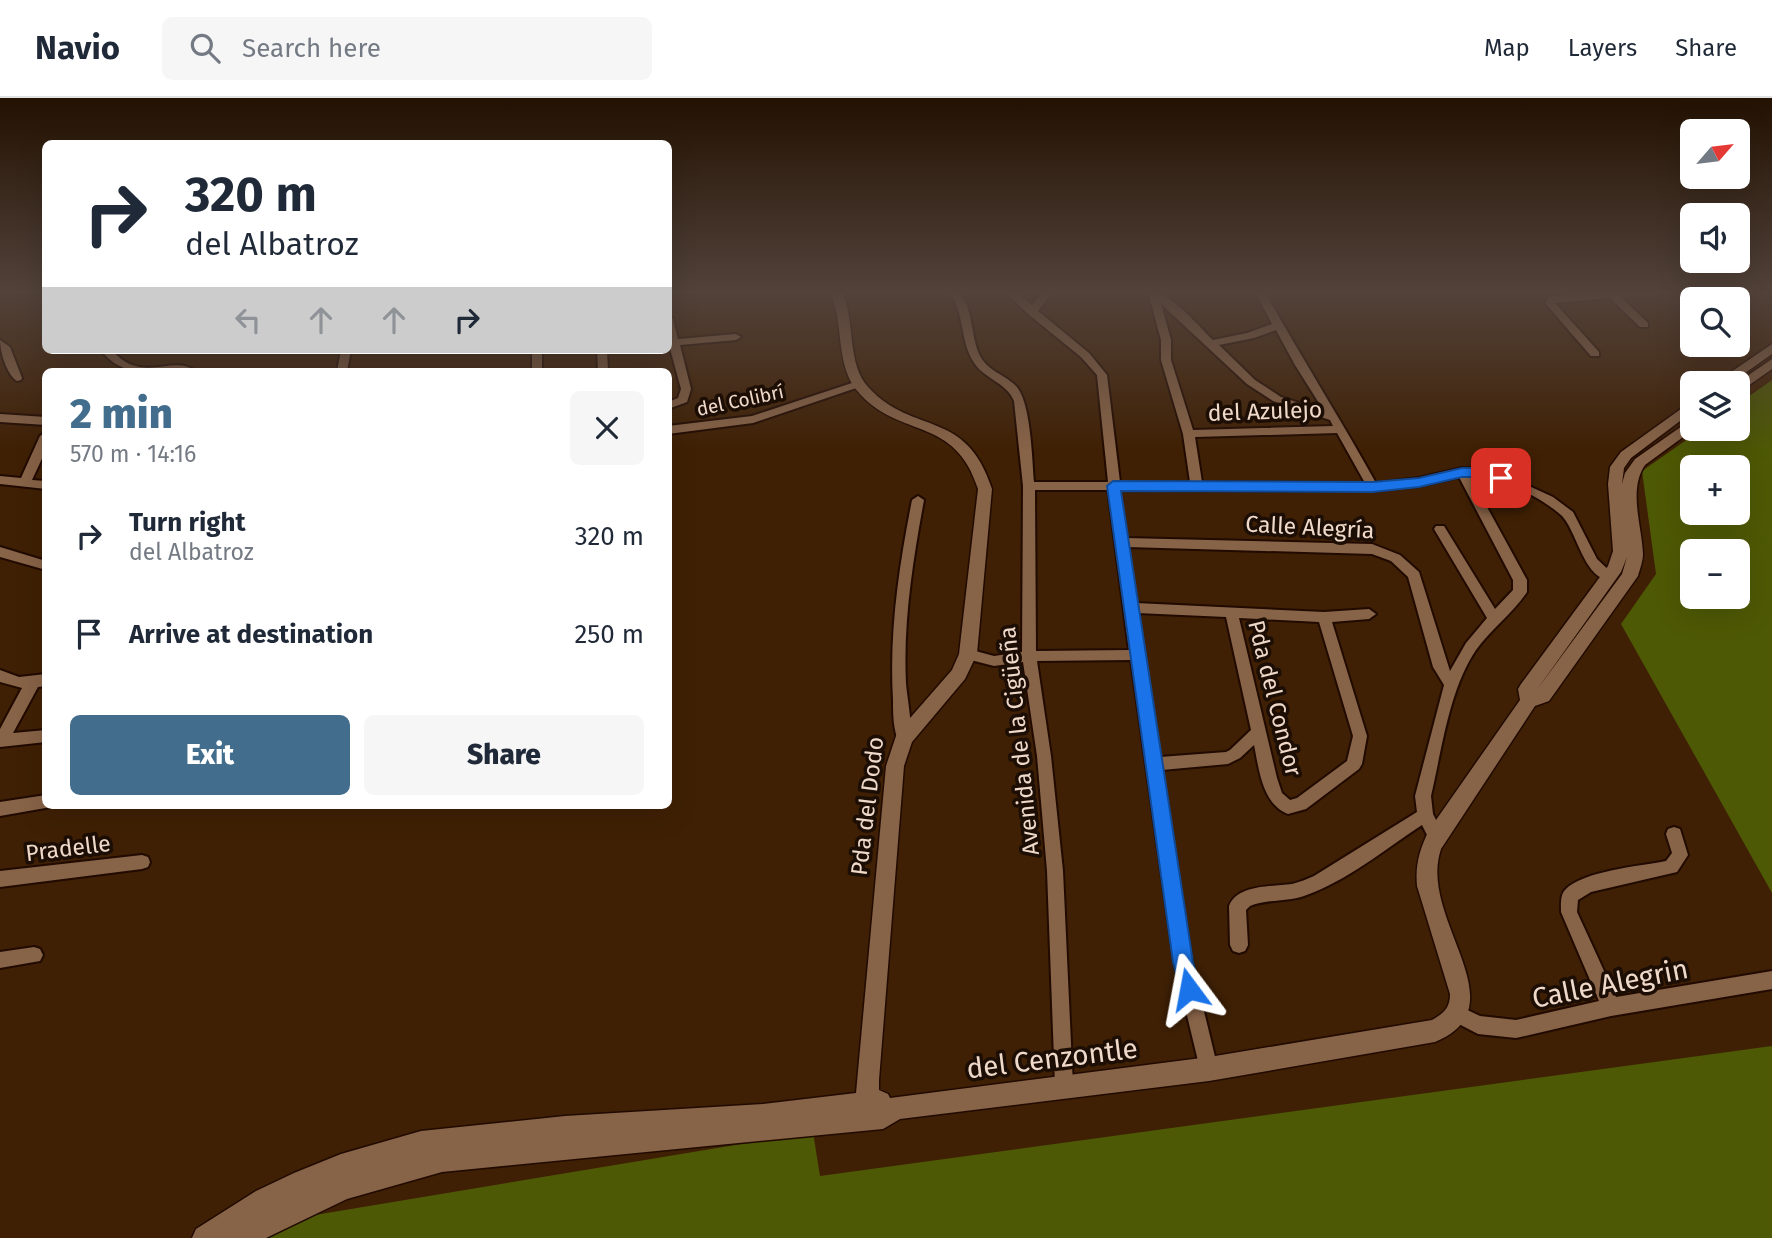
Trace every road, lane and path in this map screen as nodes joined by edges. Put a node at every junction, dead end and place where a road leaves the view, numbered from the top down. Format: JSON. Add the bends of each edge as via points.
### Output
{"nodes":[{"id":1,"x":3,"y":345,"type":"edge"},
{"id":2,"x":675,"y":345,"type":"edge"},
{"id":3,"x":848,"y":345,"type":"edge"},
{"id":4,"x":975,"y":345,"type":"edge"},
{"id":5,"x":1073,"y":345,"type":"edge"},
{"id":6,"x":1166,"y":345,"type":"edge"},
{"id":7,"x":1211,"y":345,"type":"edge"},
{"id":8,"x":1290,"y":345,"type":"edge"},
{"id":9,"x":1587,"y":345,"type":"edge"},
{"id":10,"x":1772,"y":348,"type":"edge"},
{"id":11,"x":108,"y":354,"type":"edge"},
{"id":12,"x":1595,"y":354,"type":"dead end"},
{"id":13,"x":1772,"y":363,"type":"edge"},
{"id":14,"x":129,"y":368,"type":"edge"},
{"id":15,"x":1739,"y":371,"type":"edge"},
{"id":16,"x":17,"y":378,"type":"dead end"},
{"id":17,"x":1750,"y":380,"type":"edge"},
{"id":18,"x":858,"y":384,"type":"junction"},
{"id":19,"x":672,"y":405,"type":"edge"},
{"id":20,"x":1680,"y":414,"type":"edge"},
{"id":21,"x":1335,"y":418,"type":"junction"},
{"id":22,"x":1,"y":419,"type":"edge"},
{"id":23,"x":42,"y":421,"type":"edge"},
{"id":24,"x":672,"y":429,"type":"edge"},
{"id":25,"x":1342,"y":429,"type":"junction"},
{"id":26,"x":1680,"y":432,"type":"edge"},
{"id":27,"x":1189,"y":434,"type":"junction"},
{"id":28,"x":42,"y":445,"type":"edge"},
{"id":29,"x":1462,"y":472,"type":"junction"},
{"id":30,"x":0,"y":480,"type":"edge"},
{"id":31,"x":24,"y":483,"type":"junction"},
{"id":32,"x":42,"y":485,"type":"edge"},
{"id":33,"x":1029,"y":486,"type":"junction"},
{"id":34,"x":1113,"y":486,"type":"junction"},
{"id":35,"x":1197,"y":487,"type":"junction"},
{"id":36,"x":1373,"y":487,"type":"junction"},
{"id":37,"x":918,"y":500,"type":"dead end"},
{"id":38,"x":1440,"y":528,"type":"dead end"},
{"id":39,"x":1120,"y":542,"type":"junction"},
{"id":40,"x":0,"y":552,"type":"edge"},
{"id":41,"x":42,"y":565,"type":"edge"},
{"id":42,"x":1609,"y":576,"type":"junction"},
{"id":43,"x":1129,"y":608,"type":"junction"},
{"id":44,"x":1231,"y":612,"type":"junction"},
{"id":45,"x":1369,"y":614,"type":"dead end"},
{"id":46,"x":1324,"y":617,"type":"junction"},
{"id":47,"x":1493,"y":618,"type":"junction"},
{"id":48,"x":968,"y":654,"type":"junction"},
{"id":49,"x":1137,"y":655,"type":"junction"},
{"id":50,"x":1029,"y":656,"type":"junction"},
{"id":51,"x":0,"y":676,"type":"edge"},
{"id":52,"x":39,"y":681,"type":"edge"},
{"id":53,"x":1451,"y":685,"type":"junction"},
{"id":54,"x":1529,"y":701,"type":"junction"},
{"id":55,"x":1258,"y":732,"type":"junction"},
{"id":56,"x":42,"y":736,"type":"edge"},
{"id":57,"x":904,"y":738,"type":"junction"},
{"id":58,"x":1,"y":741,"type":"edge"},
{"id":59,"x":1154,"y":764,"type":"junction"},
{"id":60,"x":42,"y":803,"type":"edge"},
{"id":61,"x":0,"y":809,"type":"edge"},
{"id":62,"x":1425,"y":815,"type":"junction"},
{"id":63,"x":1674,"y":834,"type":"dead end"},
{"id":64,"x":1436,"y":836,"type":"junction"},
{"id":65,"x":142,"y":862,"type":"dead end"},
{"id":66,"x":0,"y":879,"type":"edge"},
{"id":67,"x":1238,"y":945,"type":"dead end"},
{"id":68,"x":34,"y":955,"type":"dead end"},
{"id":69,"x":0,"y":960,"type":"edge"},
{"id":70,"x":1772,"y":980,"type":"edge"},
{"id":71,"x":1611,"y":1007,"type":"junction"},
{"id":72,"x":1459,"y":1015,"type":"junction"},
{"id":73,"x":1209,"y":1069,"type":"junction"},
{"id":74,"x":1064,"y":1086,"type":"junction"},
{"id":75,"x":868,"y":1111,"type":"junction"},
{"id":76,"x":444,"y":1150,"type":"junction"},
{"id":77,"x":205,"y":1238,"type":"edge"},
{"id":78,"x":242,"y":1238,"type":"edge"}],
"edges":[{"from":1,"to":16,"type":"street"},
{"from":2,"to":19,"type":"street","via":[[685,396]]},
{"from":3,"to":18,"type":"main road"},
{"from":4,"to":33,"type":"street","name":"Avenida de la Cigüeña","via":[[979,364],[1017,393]]},
{"from":5,"to":34,"type":"street","via":[[1102,375]]},
{"from":6,"to":27,"type":"street","via":[[1166,360]]},
{"from":7,"to":21,"type":"street","via":[[1276,399]]},
{"from":8,"to":21,"type":"street"},
{"from":9,"to":12,"type":"street"},
{"from":10,"to":15,"type":"main road"},
{"from":11,"to":14,"type":"street"},
{"from":13,"to":17,"type":"main road"},
{"from":18,"to":24,"type":"street","name":"del Colibrí","via":[[753,419]]},
{"from":18,"to":48,"type":"main road","via":[[878,402],[951,438],[983,476]]},
{"from":20,"to":42,"type":"main road","via":[[1617,467],[1621,551]]},
{"from":21,"to":25,"type":"street"},
{"from":22,"to":23,"type":"street"},
{"from":25,"to":27,"type":"street","name":"del Azulejo"},
{"from":25,"to":36,"type":"street"},
{"from":26,"to":54,"type":"main road","via":[[1635,467],[1629,489],[1634,558],[1630,576],[1544,696]]},
{"from":27,"to":35,"type":"street"},
{"from":28,"to":31,"type":"street"},
{"from":29,"to":36,"type":"street"},
{"from":29,"to":42,"type":"street","via":[[1501,478],[1549,500],[1569,515],[1592,562]]},
{"from":29,"to":47,"type":"street","via":[[1520,580],[1520,592]]},
{"from":30,"to":31,"type":"street"},
{"from":31,"to":32,"type":"street"},
{"from":33,"to":34,"type":"street"},
{"from":33,"to":50,"type":"street","name":"Avenida de la Cigüeña"},
{"from":34,"to":35,"type":"street"},
{"from":34,"to":39,"type":"street"},
{"from":35,"to":36,"type":"street"},
{"from":37,"to":57,"type":"street","name":"Pda del Dodo","via":[[909,545],[898,668]]},
{"from":38,"to":47,"type":"street"},
{"from":39,"to":43,"type":"street"},
{"from":39,"to":53,"type":"street","name":"Calle Alegría","via":[[1390,553],[1414,575],[1440,667]]},
{"from":40,"to":41,"type":"street"},
{"from":42,"to":54,"type":"main road","via":[[1527,689]]},
{"from":43,"to":44,"type":"street"},
{"from":43,"to":49,"type":"street"},
{"from":44,"to":46,"type":"street"},
{"from":44,"to":55,"type":"street","name":"Pda del Condor"},
{"from":45,"to":46,"type":"street"},
{"from":46,"to":55,"type":"street","name":"Pda del Condor","via":[[1360,736],[1354,764],[1301,804],[1288,807],[1276,797]]},
{"from":47,"to":53,"type":"street","via":[[1456,670]]},
{"from":48,"to":50,"type":"street","via":[[994,661]]},
{"from":48,"to":57,"type":"main road","via":[[959,674]]},
{"from":49,"to":50,"type":"street"},
{"from":49,"to":59,"type":"street"},
{"from":50,"to":74,"type":"street","name":"Avenida de la Cigüeña","via":[[1055,871]]},
{"from":51,"to":52,"type":"street","via":[[19,683]]},
{"from":52,"to":58,"type":"street"},
{"from":53,"to":62,"type":"street","via":[[1423,796]]},
{"from":54,"to":64,"type":"main road"},
{"from":55,"to":59,"type":"street","via":[[1228,758]]},
{"from":56,"to":58,"type":"street"},
{"from":57,"to":75,"type":"main road","name":"Pda del Dodo","via":[[890,806]]},
{"from":59,"to":73,"type":"street","via":[[1183,962]]},
{"from":60,"to":61,"type":"street"},
{"from":62,"to":64,"type":"street"},
{"from":62,"to":67,"type":"street","via":[[1301,889],[1244,900],[1237,906]]},
{"from":63,"to":71,"type":"street","via":[[1680,855],[1671,867],[1587,886],[1570,896],[1569,912]]},
{"from":64,"to":72,"type":"main road","via":[[1428,853],[1427,890],[1460,986]]},
{"from":65,"to":66,"type":"street","name":"Pradelle"},
{"from":68,"to":69,"type":"street"},
{"from":70,"to":71,"type":"street","name":"Calle Alegrin"},
{"from":71,"to":72,"type":"street","name":"Calle Alegrin","via":[[1516,1029],[1478,1025]]},
{"from":72,"to":73,"type":"main road","name":"del Cenzontle","via":[[1436,1031]]},
{"from":73,"to":74,"type":"main road","name":"del Cenzontle"},
{"from":74,"to":75,"type":"main road","name":"del Cenzontle","via":[[896,1108],[883,1117]]},
{"from":75,"to":76,"type":"main road","name":"del Cenzontle","via":[[813,1127]]},
{"from":76,"to":77,"type":"main road","via":[[421,1143],[341,1166],[265,1200]]},
{"from":76,"to":78,"type":"main road","via":[[344,1187]]}]}
